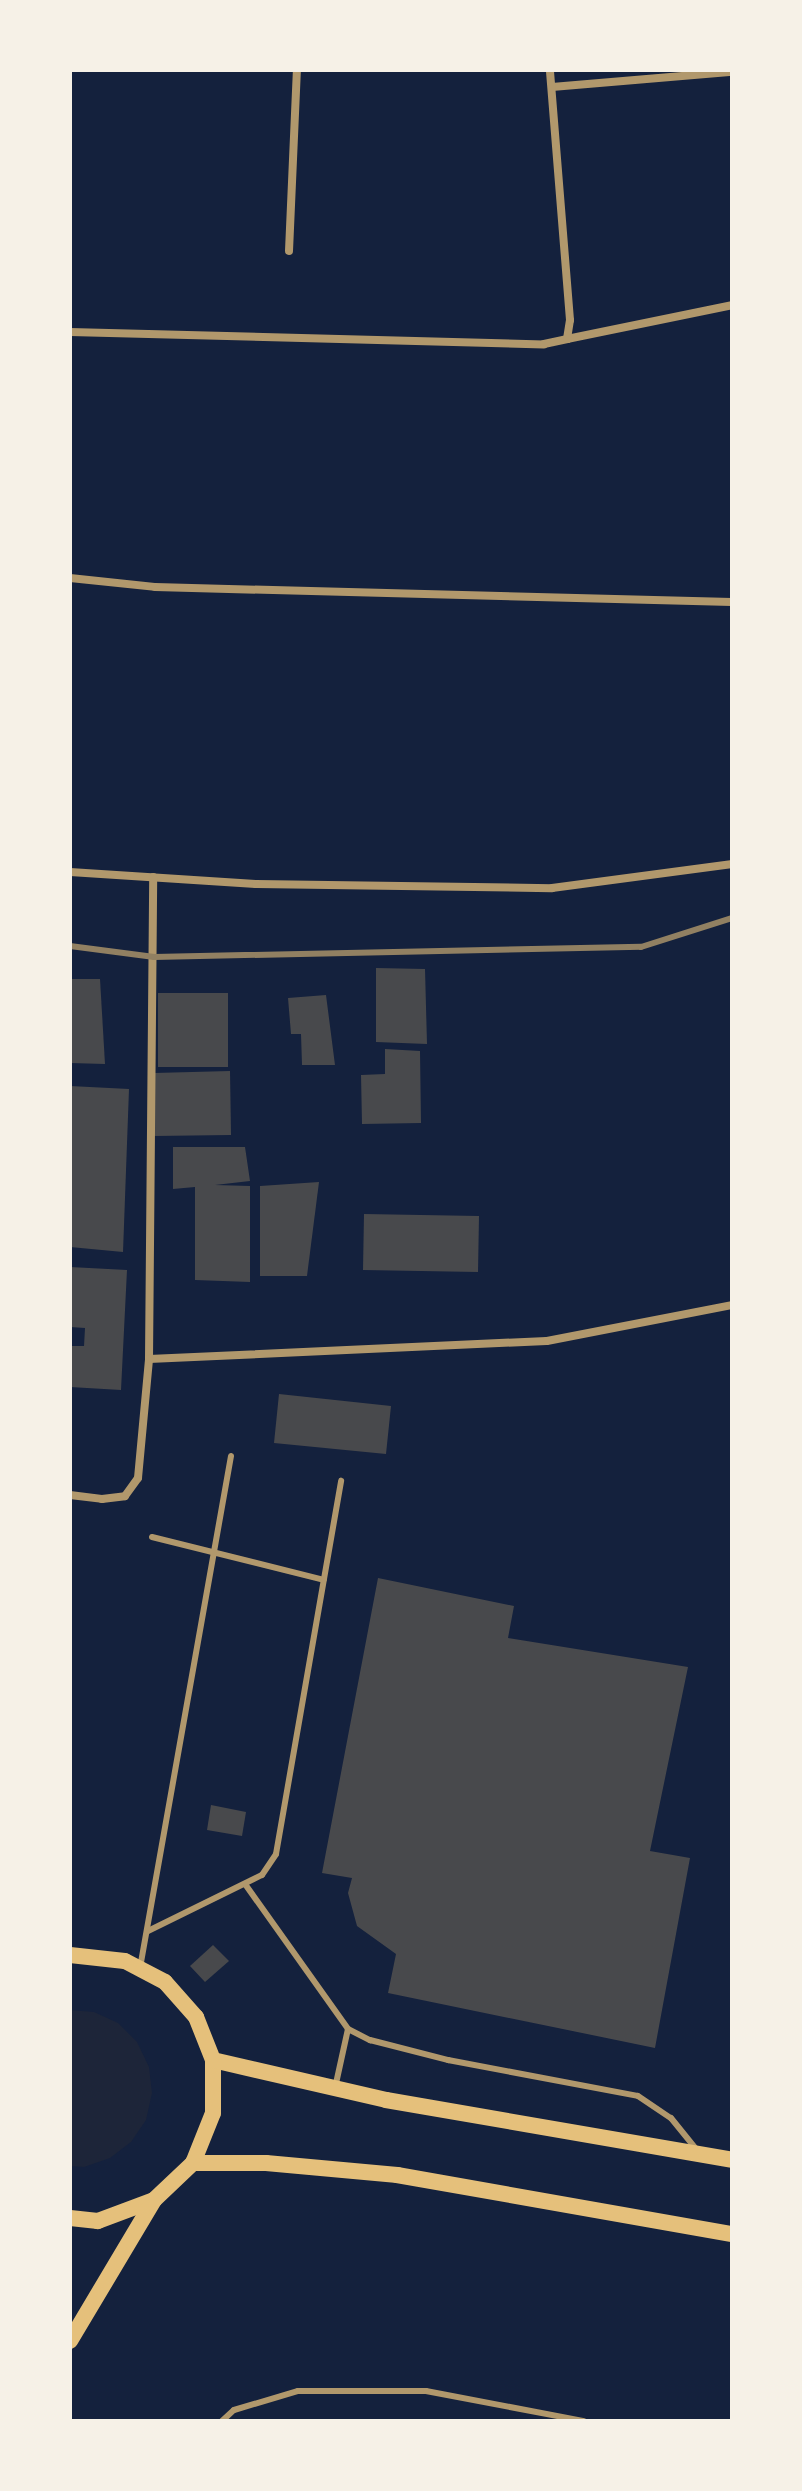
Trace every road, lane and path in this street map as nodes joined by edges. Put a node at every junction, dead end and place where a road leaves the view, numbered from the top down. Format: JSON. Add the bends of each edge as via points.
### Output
{"nodes":[{"id":1,"x":297,"y":70,"type":"edge"},
{"id":2,"x":550,"y":70,"type":"edge"},
{"id":3,"x":732,"y":72,"type":"edge"},
{"id":4,"x":552,"y":87,"type":"junction"},
{"id":5,"x":289,"y":251,"type":"dead end"},
{"id":6,"x":732,"y":305,"type":"edge"},
{"id":7,"x":70,"y":332,"type":"edge"},
{"id":8,"x":567,"y":339,"type":"junction"},
{"id":9,"x":70,"y":578,"type":"edge"},
{"id":10,"x":732,"y":602,"type":"edge"},
{"id":11,"x":732,"y":864,"type":"edge"},
{"id":12,"x":70,"y":872,"type":"edge"},
{"id":13,"x":153,"y":877,"type":"junction"},
{"id":14,"x":732,"y":1305,"type":"edge"},
{"id":15,"x":149,"y":1359,"type":"junction"},
{"id":16,"x":231,"y":1456,"type":"dead end"},
{"id":17,"x":341,"y":1481,"type":"dead end"},
{"id":18,"x":70,"y":1495,"type":"edge"},
{"id":19,"x":152,"y":1537,"type":"dead end"},
{"id":20,"x":215,"y":1552,"type":"junction"},
{"id":21,"x":324,"y":1580,"type":"junction"},
{"id":22,"x":245,"y":1884,"type":"junction"},
{"id":23,"x":148,"y":1931,"type":"junction"},
{"id":24,"x":70,"y":1955,"type":"edge"},
{"id":25,"x":140,"y":1969,"type":"junction"},
{"id":26,"x":348,"y":2029,"type":"junction"},
{"id":27,"x":213,"y":2060,"type":"junction"},
{"id":28,"x":335,"y":2088,"type":"junction"},
{"id":29,"x":700,"y":2154,"type":"junction"},
{"id":30,"x":732,"y":2160,"type":"edge"},
{"id":31,"x":193,"y":2163,"type":"junction"},
{"id":32,"x":154,"y":2200,"type":"junction"},
{"id":33,"x":70,"y":2218,"type":"edge"},
{"id":34,"x":732,"y":2234,"type":"edge"},
{"id":35,"x":70,"y":2341,"type":"edge"},
{"id":36,"x":222,"y":2421,"type":"edge"},
{"id":37,"x":584,"y":2421,"type":"edge"}],
"edges":[{"from":1,"to":5,"type":"street"},
{"from":2,"to":4,"type":"street"},
{"from":3,"to":4,"type":"street"},
{"from":4,"to":8,"type":"street","via":[[570,320]]},
{"from":6,"to":8,"type":"street"},
{"from":7,"to":8,"type":"street","via":[[544,344]]},
{"from":9,"to":10,"type":"street","via":[[155,587]]},
{"from":11,"to":13,"type":"street","via":[[552,888],[256,884]]},
{"from":12,"to":13,"type":"street"},
{"from":13,"to":15,"type":"street"},
{"from":14,"to":15,"type":"street","via":[[547,1341]]},
{"from":15,"to":18,"type":"street","via":[[138,1478],[125,1496]]},
{"from":16,"to":20,"type":"lane"},
{"from":17,"to":21,"type":"lane"},
{"from":19,"to":20,"type":"lane"},
{"from":20,"to":21,"type":"lane"},
{"from":20,"to":23,"type":"lane"},
{"from":21,"to":22,"type":"lane","via":[[276,1854],[262,1875]]},
{"from":22,"to":23,"type":"lane"},
{"from":22,"to":26,"type":"lane"},
{"from":23,"to":25,"type":"lane"},
{"from":24,"to":25,"type":"main road","via":[[125,1961]]},
{"from":25,"to":27,"type":"main road","via":[[165,1982],[196,2017]]},
{"from":26,"to":28,"type":"lane"},
{"from":26,"to":29,"type":"lane","via":[[448,2060],[638,2096],[671,2118]]},
{"from":27,"to":28,"type":"main road"},
{"from":27,"to":31,"type":"main road","via":[[213,2113]]},
{"from":28,"to":29,"type":"main road"},
{"from":29,"to":30,"type":"main road"},
{"from":31,"to":32,"type":"main road"},
{"from":31,"to":34,"type":"main road","via":[[266,2163],[397,2175]]},
{"from":32,"to":33,"type":"main road","via":[[98,2221]]},
{"from":32,"to":35,"type":"main road"},
{"from":36,"to":37,"type":"lane","via":[[234,2410],[298,2391],[426,2391]]}]}
